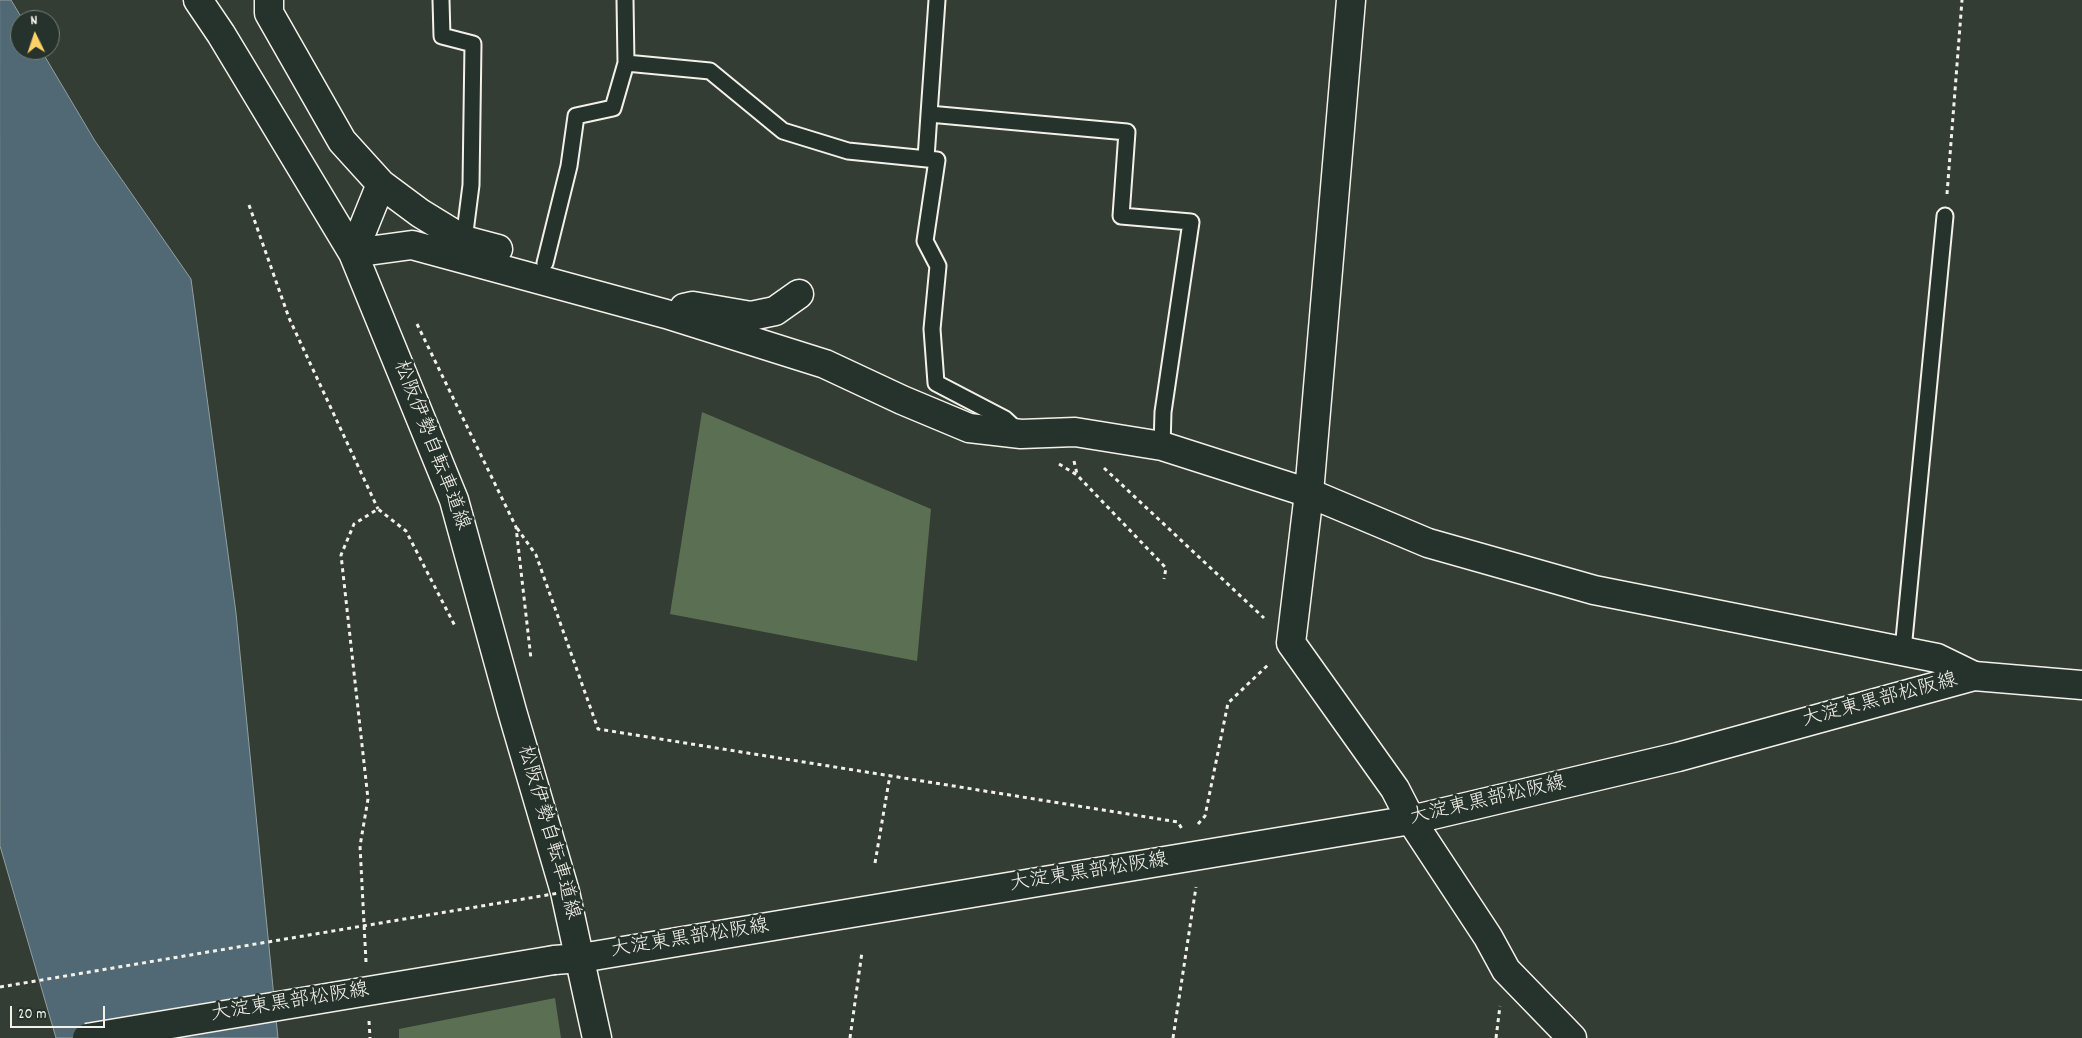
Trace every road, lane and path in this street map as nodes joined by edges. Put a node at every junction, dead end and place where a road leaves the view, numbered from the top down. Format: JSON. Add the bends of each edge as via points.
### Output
{"nodes":[{"id":1,"x":198,"y":0,"type":"edge"},
{"id":2,"x":269,"y":0,"type":"edge"},
{"id":3,"x":441,"y":0,"type":"edge"},
{"id":4,"x":625,"y":0,"type":"edge"},
{"id":5,"x":937,"y":0,"type":"edge"},
{"id":6,"x":1351,"y":0,"type":"edge"},
{"id":7,"x":1962,"y":0,"type":"edge"},
{"id":8,"x":626,"y":63,"type":"junction"},
{"id":9,"x":929,"y":114,"type":"junction"},
{"id":10,"x":926,"y":158,"type":"junction"},
{"id":11,"x":381,"y":184,"type":"junction"},
{"id":12,"x":249,"y":205,"type":"dead end"},
{"id":13,"x":1945,"y":216,"type":"joint"},
{"id":14,"x":464,"y":240,"type":"junction"},
{"id":15,"x":353,"y":253,"type":"junction"},
{"id":16,"x":545,"y":262,"type":"junction"},
{"id":17,"x":799,"y":294,"type":"dead end"},
{"id":18,"x":666,"y":314,"type":"junction"},
{"id":19,"x":413,"y":316,"type":"dead end"},
{"id":20,"x":1075,"y":432,"type":"junction"},
{"id":21,"x":1021,"y":434,"type":"junction"},
{"id":22,"x":1162,"y":446,"type":"junction"},
{"id":23,"x":1309,"y":493,"type":"junction"},
{"id":24,"x":378,"y":509,"type":"junction"},
{"id":25,"x":516,"y":528,"type":"junction"},
{"id":26,"x":1164,"y":579,"type":"dead end"},
{"id":27,"x":456,"y":628,"type":"dead end"},
{"id":28,"x":1291,"y":643,"type":"junction"},
{"id":29,"x":1903,"y":650,"type":"junction"},
{"id":30,"x":532,"y":668,"type":"dead end"},
{"id":31,"x":1974,"y":676,"type":"junction"},
{"id":32,"x":2082,"y":685,"type":"edge"},
{"id":33,"x":890,"y":775,"type":"junction"},
{"id":34,"x":1411,"y":820,"type":"junction"},
{"id":35,"x":1192,"y":847,"type":"junction"},
{"id":36,"x":876,"y":864,"type":"dead end"},
{"id":37,"x":565,"y":892,"type":"junction"},
{"id":38,"x":862,"y":952,"type":"dead end"},
{"id":39,"x":581,"y":958,"type":"junction"},
{"id":40,"x":366,"y":964,"type":"dead end"},
{"id":41,"x":0,"y":987,"type":"edge"},
{"id":42,"x":369,"y":1013,"type":"dead end"},
{"id":43,"x":87,"y":1038,"type":"edge"},
{"id":44,"x":370,"y":1038,"type":"edge"},
{"id":45,"x":597,"y":1038,"type":"edge"},
{"id":46,"x":850,"y":1038,"type":"edge"},
{"id":47,"x":1173,"y":1038,"type":"edge"},
{"id":48,"x":1572,"y":1038,"type":"edge"}],
"edges":[{"from":1,"to":15,"type":"street","name":"松阪伊勢自転車道線","via":[[222,34]]},
{"from":2,"to":11,"type":"street","via":[[269,13],[342,141]]},
{"from":3,"to":14,"type":"lane","via":[[442,36],[473,44],[471,185]]},
{"from":4,"to":8,"type":"lane"},
{"from":5,"to":9,"type":"lane"},
{"from":6,"to":23,"type":"street"},
{"from":7,"to":13,"type":"path"},
{"from":8,"to":10,"type":"lane","via":[[710,72],[783,131],[848,151]]},
{"from":8,"to":16,"type":"lane","via":[[614,108],[576,116],[569,166]]},
{"from":9,"to":10,"type":"lane"},
{"from":9,"to":22,"type":"lane","via":[[1127,132],[1120,216],[1191,222],[1163,412]]},
{"from":10,"to":21,"type":"lane","via":[[937,160],[925,241],[938,266],[932,330],[936,382],[1005,419]]},
{"from":11,"to":14,"type":"street"},
{"from":11,"to":15,"type":"street"},
{"from":12,"to":24,"type":"path","via":[[289,318]]},
{"from":13,"to":29,"type":"lane"},
{"from":14,"to":16,"type":"street"},
{"from":15,"to":18,"type":"street","via":[[412,245]]},
{"from":15,"to":37,"type":"street","name":"松阪伊勢自転車道線","via":[[454,500]]},
{"from":16,"to":18,"type":"street","via":[[663,296]]},
{"from":17,"to":18,"type":"street","via":[[775,311],[751,316],[693,306]]},
{"from":18,"to":21,"type":"street","via":[[825,364],[970,428]]},
{"from":19,"to":25,"type":"path"},
{"from":20,"to":21,"type":"street"},
{"from":20,"to":22,"type":"street"},
{"from":20,"to":28,"type":"path","via":[[1078,444]]},
{"from":21,"to":26,"type":"path","via":[[1077,475],[1166,568]]},
{"from":22,"to":23,"type":"street"},
{"from":23,"to":28,"type":"street"},
{"from":23,"to":29,"type":"street","via":[[1428,544],[1594,590]]},
{"from":24,"to":27,"type":"path","via":[[406,532]]},
{"from":24,"to":40,"type":"path","via":[[354,524],[341,555],[368,799],[360,846]]},
{"from":25,"to":30,"type":"path"},
{"from":25,"to":33,"type":"path","via":[[536,555],[598,729]]},
{"from":28,"to":34,"type":"street","via":[[1395,789]]},
{"from":28,"to":35,"type":"path","via":[[1228,703],[1205,816]]},
{"from":29,"to":31,"type":"street","via":[[1937,658]]},
{"from":31,"to":32,"type":"street","name":"大淀東黒部松阪線"},
{"from":31,"to":34,"type":"street","name":"大淀東黒部松阪線","via":[[1678,757]]},
{"from":33,"to":35,"type":"path","via":[[1178,822]]},
{"from":33,"to":36,"type":"path"},
{"from":34,"to":35,"type":"street","name":"大淀東黒部松阪線"},
{"from":34,"to":48,"type":"street","via":[[1506,970]]},
{"from":35,"to":39,"type":"street","name":"大淀東黒部松阪線"},
{"from":35,"to":47,"type":"path","via":[[1196,888]]},
{"from":37,"to":39,"type":"street","name":"松阪伊勢自転車道線"},
{"from":37,"to":41,"type":"path","bridge":true},
{"from":38,"to":46,"type":"path"},
{"from":39,"to":43,"type":"street","name":"大淀東黒部松阪線","bridge":true},
{"from":39,"to":45,"type":"street","name":"松阪伊勢自転車道線"},
{"from":42,"to":44,"type":"path"}]}
